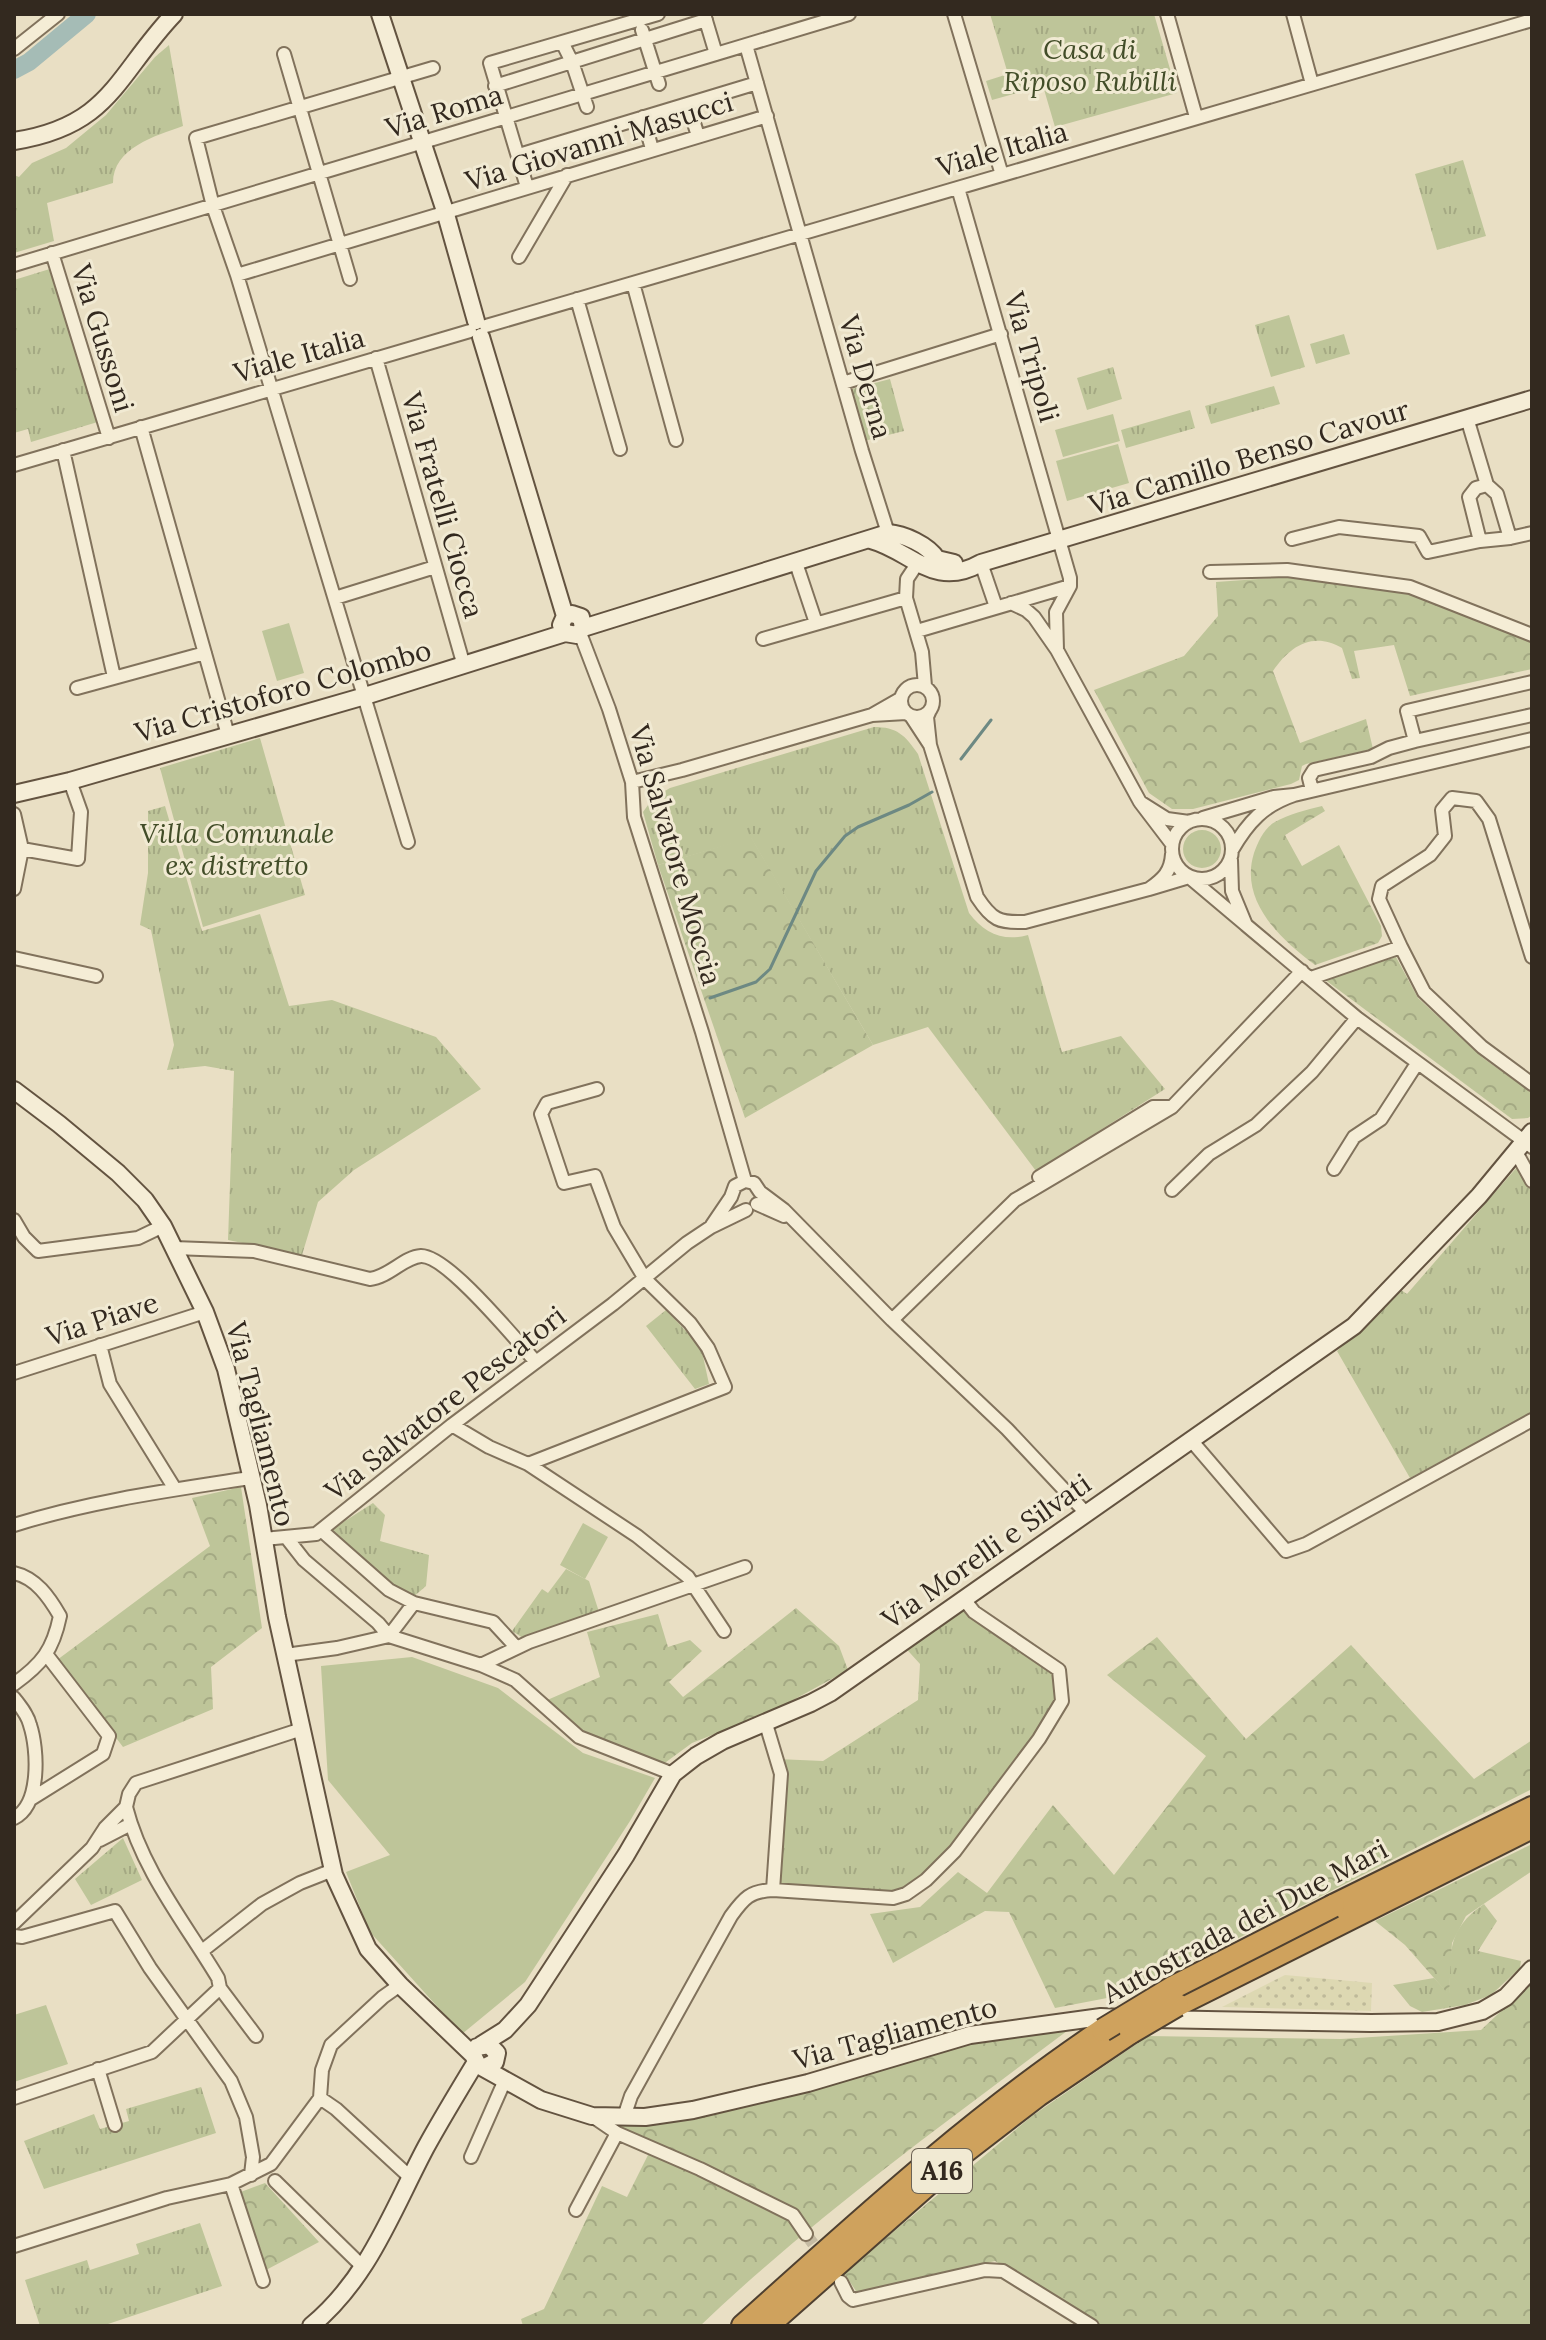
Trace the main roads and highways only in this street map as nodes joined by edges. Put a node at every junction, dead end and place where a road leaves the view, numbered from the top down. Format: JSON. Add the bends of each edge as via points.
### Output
{"nodes":[{"id":1,"x":1532,"y":1808,"type":"edge"},
{"id":2,"x":1532,"y":1827,"type":"edge"},
{"id":3,"x":743,"y":2326,"type":"edge"},
{"id":4,"x":767,"y":2326,"type":"edge"}],
"edges":[{"from":1,"to":3,"type":"highway","name":"Autostrada dei Due Mari","number":"A16","bridge":true,"via":[[1187,1980],[1103,2030],[953,2140]]},
{"from":2,"to":4,"type":"highway","name":"Autostrada dei Due Mari","number":"A16","bridge":true,"via":[[1131,2032],[964,2152]]}]}
